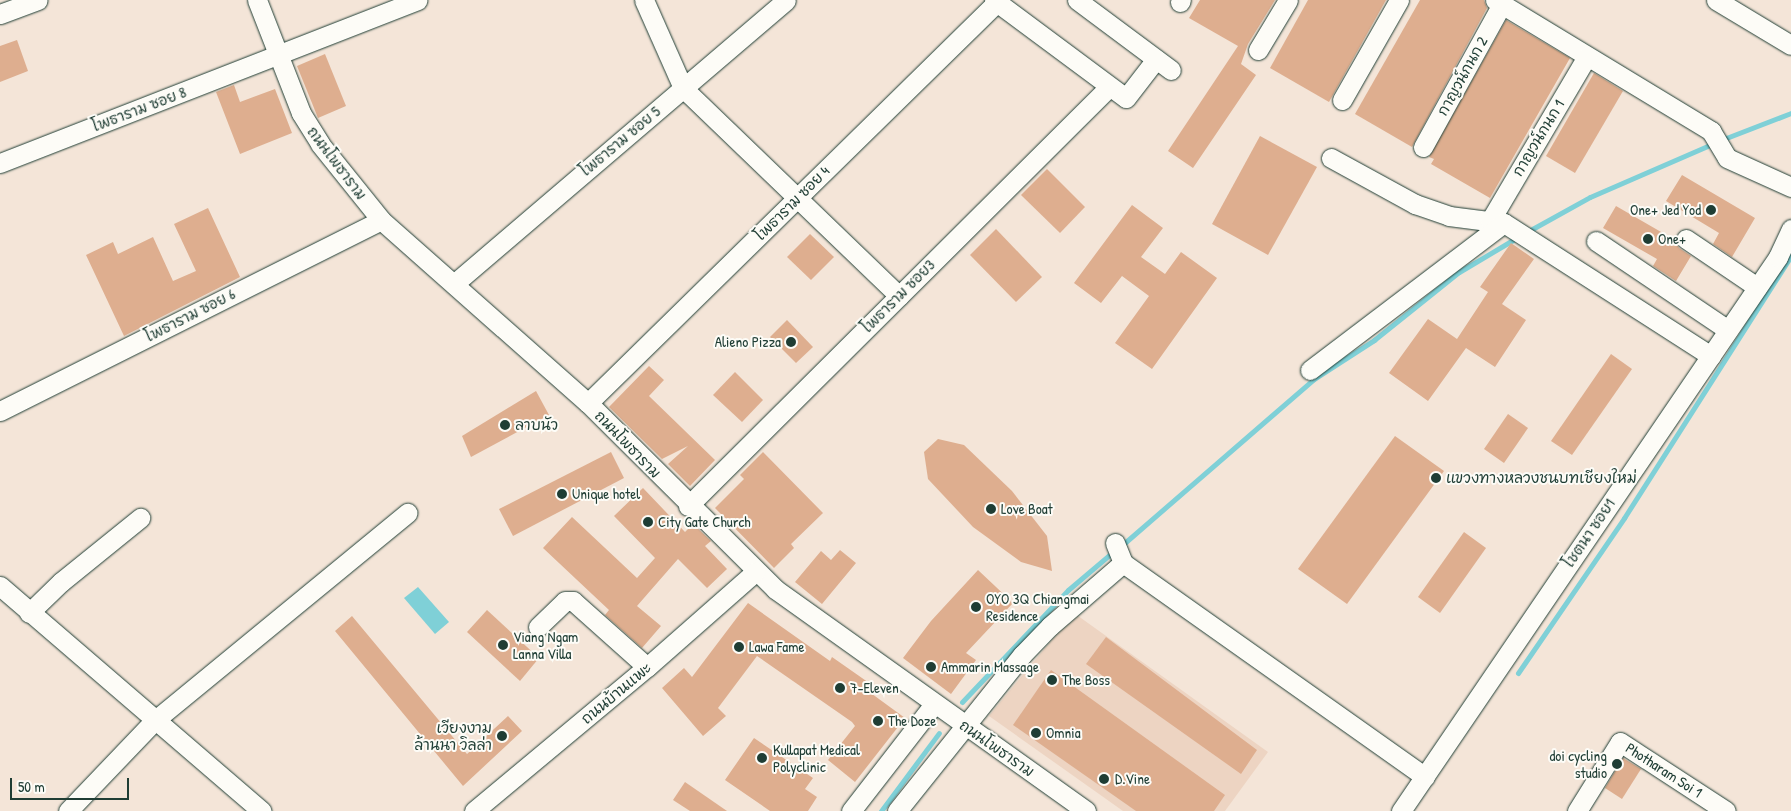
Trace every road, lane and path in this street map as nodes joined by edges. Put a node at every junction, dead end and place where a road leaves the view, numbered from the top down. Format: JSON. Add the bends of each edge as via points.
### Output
{"nodes":[{"id":1,"x":38,"y":0,"type":"edge"},
{"id":2,"x":257,"y":0,"type":"edge"},
{"id":3,"x":416,"y":0,"type":"edge"},
{"id":4,"x":644,"y":0,"type":"edge"},
{"id":5,"x":786,"y":0,"type":"edge"},
{"id":6,"x":1077,"y":0,"type":"edge"},
{"id":7,"x":1288,"y":0,"type":"edge"},
{"id":8,"x":1399,"y":0,"type":"edge"},
{"id":9,"x":1716,"y":0,"type":"edge"},
{"id":10,"x":995,"y":1,"type":"edge"},
{"id":11,"x":1498,"y":2,"type":"edge"},
{"id":12,"x":0,"y":14,"type":"edge"},
{"id":13,"x":1791,"y":45,"type":"edge"},
{"id":14,"x":1258,"y":50,"type":"dead end"},
{"id":15,"x":278,"y":56,"type":"junction"},
{"id":16,"x":1587,"y":56,"type":"junction"},
{"id":17,"x":1156,"y":59,"type":"junction"},
{"id":18,"x":1171,"y":70,"type":"dead end"},
{"id":19,"x":1109,"y":87,"type":"junction"},
{"id":20,"x":683,"y":88,"type":"junction"},
{"id":21,"x":1342,"y":100,"type":"dead end"},
{"id":22,"x":1423,"y":147,"type":"dead end"},
{"id":23,"x":1331,"y":158,"type":"dead end"},
{"id":24,"x":0,"y":163,"type":"edge"},
{"id":25,"x":1791,"y":187,"type":"edge"},
{"id":26,"x":797,"y":198,"type":"junction"},
{"id":27,"x":380,"y":220,"type":"junction"},
{"id":28,"x":1497,"y":222,"type":"junction"},
{"id":29,"x":1791,"y":229,"type":"edge"},
{"id":30,"x":1686,"y":239,"type":"dead end"},
{"id":31,"x":1596,"y":241,"type":"dead end"},
{"id":32,"x":1784,"y":262,"type":"edge"},
{"id":33,"x":455,"y":283,"type":"junction"},
{"id":34,"x":1757,"y":287,"type":"junction"},
{"id":35,"x":899,"y":296,"type":"junction"},
{"id":36,"x":1728,"y":330,"type":"junction"},
{"id":37,"x":1711,"y":356,"type":"junction"},
{"id":38,"x":1310,"y":370,"type":"dead end"},
{"id":39,"x":588,"y":403,"type":"junction"},
{"id":40,"x":0,"y":411,"type":"edge"},
{"id":41,"x":688,"y":506,"type":"junction"},
{"id":42,"x":407,"y":513,"type":"dead end"},
{"id":43,"x":140,"y":518,"type":"dead end"},
{"id":44,"x":1115,"y":543,"type":"dead end"},
{"id":45,"x":1123,"y":563,"type":"junction"},
{"id":46,"x":755,"y":572,"type":"junction"},
{"id":47,"x":0,"y":586,"type":"edge"},
{"id":48,"x":28,"y":613,"type":"junction"},
{"id":49,"x":538,"y":627,"type":"dead end"},
{"id":50,"x":647,"y":667,"type":"junction"},
{"id":51,"x":934,"y":704,"type":"junction"},
{"id":52,"x":154,"y":721,"type":"junction"},
{"id":53,"x":964,"y":725,"type":"junction"},
{"id":54,"x":1425,"y":777,"type":"junction"},
{"id":55,"x":68,"y":811,"type":"edge"},
{"id":56,"x":262,"y":811,"type":"edge"},
{"id":57,"x":474,"y":811,"type":"edge"},
{"id":58,"x":851,"y":811,"type":"edge"},
{"id":59,"x":897,"y":811,"type":"edge"},
{"id":60,"x":1086,"y":811,"type":"edge"},
{"id":61,"x":1402,"y":811,"type":"edge"},
{"id":62,"x":1577,"y":811,"type":"edge"},
{"id":63,"x":1726,"y":811,"type":"edge"}],
"edges":[{"from":1,"to":12,"type":"street"},
{"from":2,"to":15,"type":"street","name":"ถนนโพธาราม"},
{"from":3,"to":15,"type":"street","name":"โพธาราม ซอย 8"},
{"from":4,"to":20,"type":"street"},
{"from":5,"to":20,"type":"street","name":"โพธาราม ซอย 5"},
{"from":6,"to":17,"type":"street"},
{"from":7,"to":14,"type":"street"},
{"from":8,"to":21,"type":"street"},
{"from":9,"to":13,"type":"street"},
{"from":10,"to":19,"type":"street"},
{"from":10,"to":26,"type":"street","name":"โพธาราม ซอย 4"},
{"from":11,"to":16,"type":"street"},
{"from":11,"to":22,"type":"street","name":"กาญวน์กนก 2"},
{"from":15,"to":24,"type":"street","name":"โพธาราม ซอย 8"},
{"from":15,"to":27,"type":"street","name":"ถนนโพธาราม","via":[[311,130]]},
{"from":16,"to":25,"type":"street","via":[[1711,131],[1727,158]]},
{"from":16,"to":28,"type":"street","name":"กาญวน์กนก 1"},
{"from":17,"to":18,"type":"street"},
{"from":17,"to":19,"type":"street","via":[[1126,98]]},
{"from":19,"to":35,"type":"street","name":"โพธาราม ซอย3"},
{"from":20,"to":26,"type":"street"},
{"from":20,"to":33,"type":"street","name":"โพธาราม ซอย 5"},
{"from":23,"to":28,"type":"street","via":[[1415,204],[1449,216]]},
{"from":26,"to":35,"type":"street"},
{"from":26,"to":39,"type":"street","name":"โพธาราม ซอย 4"},
{"from":27,"to":33,"type":"street","name":"ถนนโพธาราม"},
{"from":27,"to":40,"type":"street","name":"โพธาราม ซอย 6"},
{"from":28,"to":37,"type":"street","via":[[1529,236]]},
{"from":28,"to":38,"type":"street"},
{"from":29,"to":32,"type":"street","name":"โชตนา ซอย1"},
{"from":30,"to":34,"type":"street"},
{"from":31,"to":36,"type":"street"},
{"from":32,"to":34,"type":"street","name":"โชตนา ซอย1"},
{"from":33,"to":39,"type":"street","name":"ถนนโพธาราม"},
{"from":34,"to":36,"type":"street","name":"โชตนา ซอย1"},
{"from":35,"to":41,"type":"street","name":"โพธาราม ซอย3"},
{"from":36,"to":37,"type":"street","name":"โชตนา ซอย1"},
{"from":37,"to":54,"type":"street","name":"โชตนา ซอย1"},
{"from":39,"to":41,"type":"street","name":"ถนนโพธาราม"},
{"from":41,"to":46,"type":"street","name":"ถนนโพธาราม"},
{"from":42,"to":52,"type":"street"},
{"from":43,"to":48,"type":"street","via":[[60,582]]},
{"from":44,"to":45,"type":"street"},
{"from":45,"to":53,"type":"street","via":[[1038,637]]},
{"from":45,"to":54,"type":"street"},
{"from":46,"to":50,"type":"street","name":"ถนนบ้านแพะ"},
{"from":46,"to":51,"type":"street","name":"ถนนโพธาราม"},
{"from":47,"to":48,"type":"street"},
{"from":48,"to":52,"type":"street"},
{"from":49,"to":50,"type":"street","via":[[565,601],[573,601]]},
{"from":50,"to":57,"type":"street","name":"ถนนบ้านแพะ"},
{"from":51,"to":53,"type":"street","name":"ถนนโพธาราม"},
{"from":51,"to":58,"type":"street"},
{"from":52,"to":55,"type":"street"},
{"from":52,"to":56,"type":"street"},
{"from":53,"to":59,"type":"street"},
{"from":53,"to":60,"type":"street","name":"ถนนโพธาราม"},
{"from":54,"to":61,"type":"street","name":"โชตนา ซอย1"},
{"from":62,"to":63,"type":"street","name":"Photharam Soi 1","via":[[1620,742]]}]}
